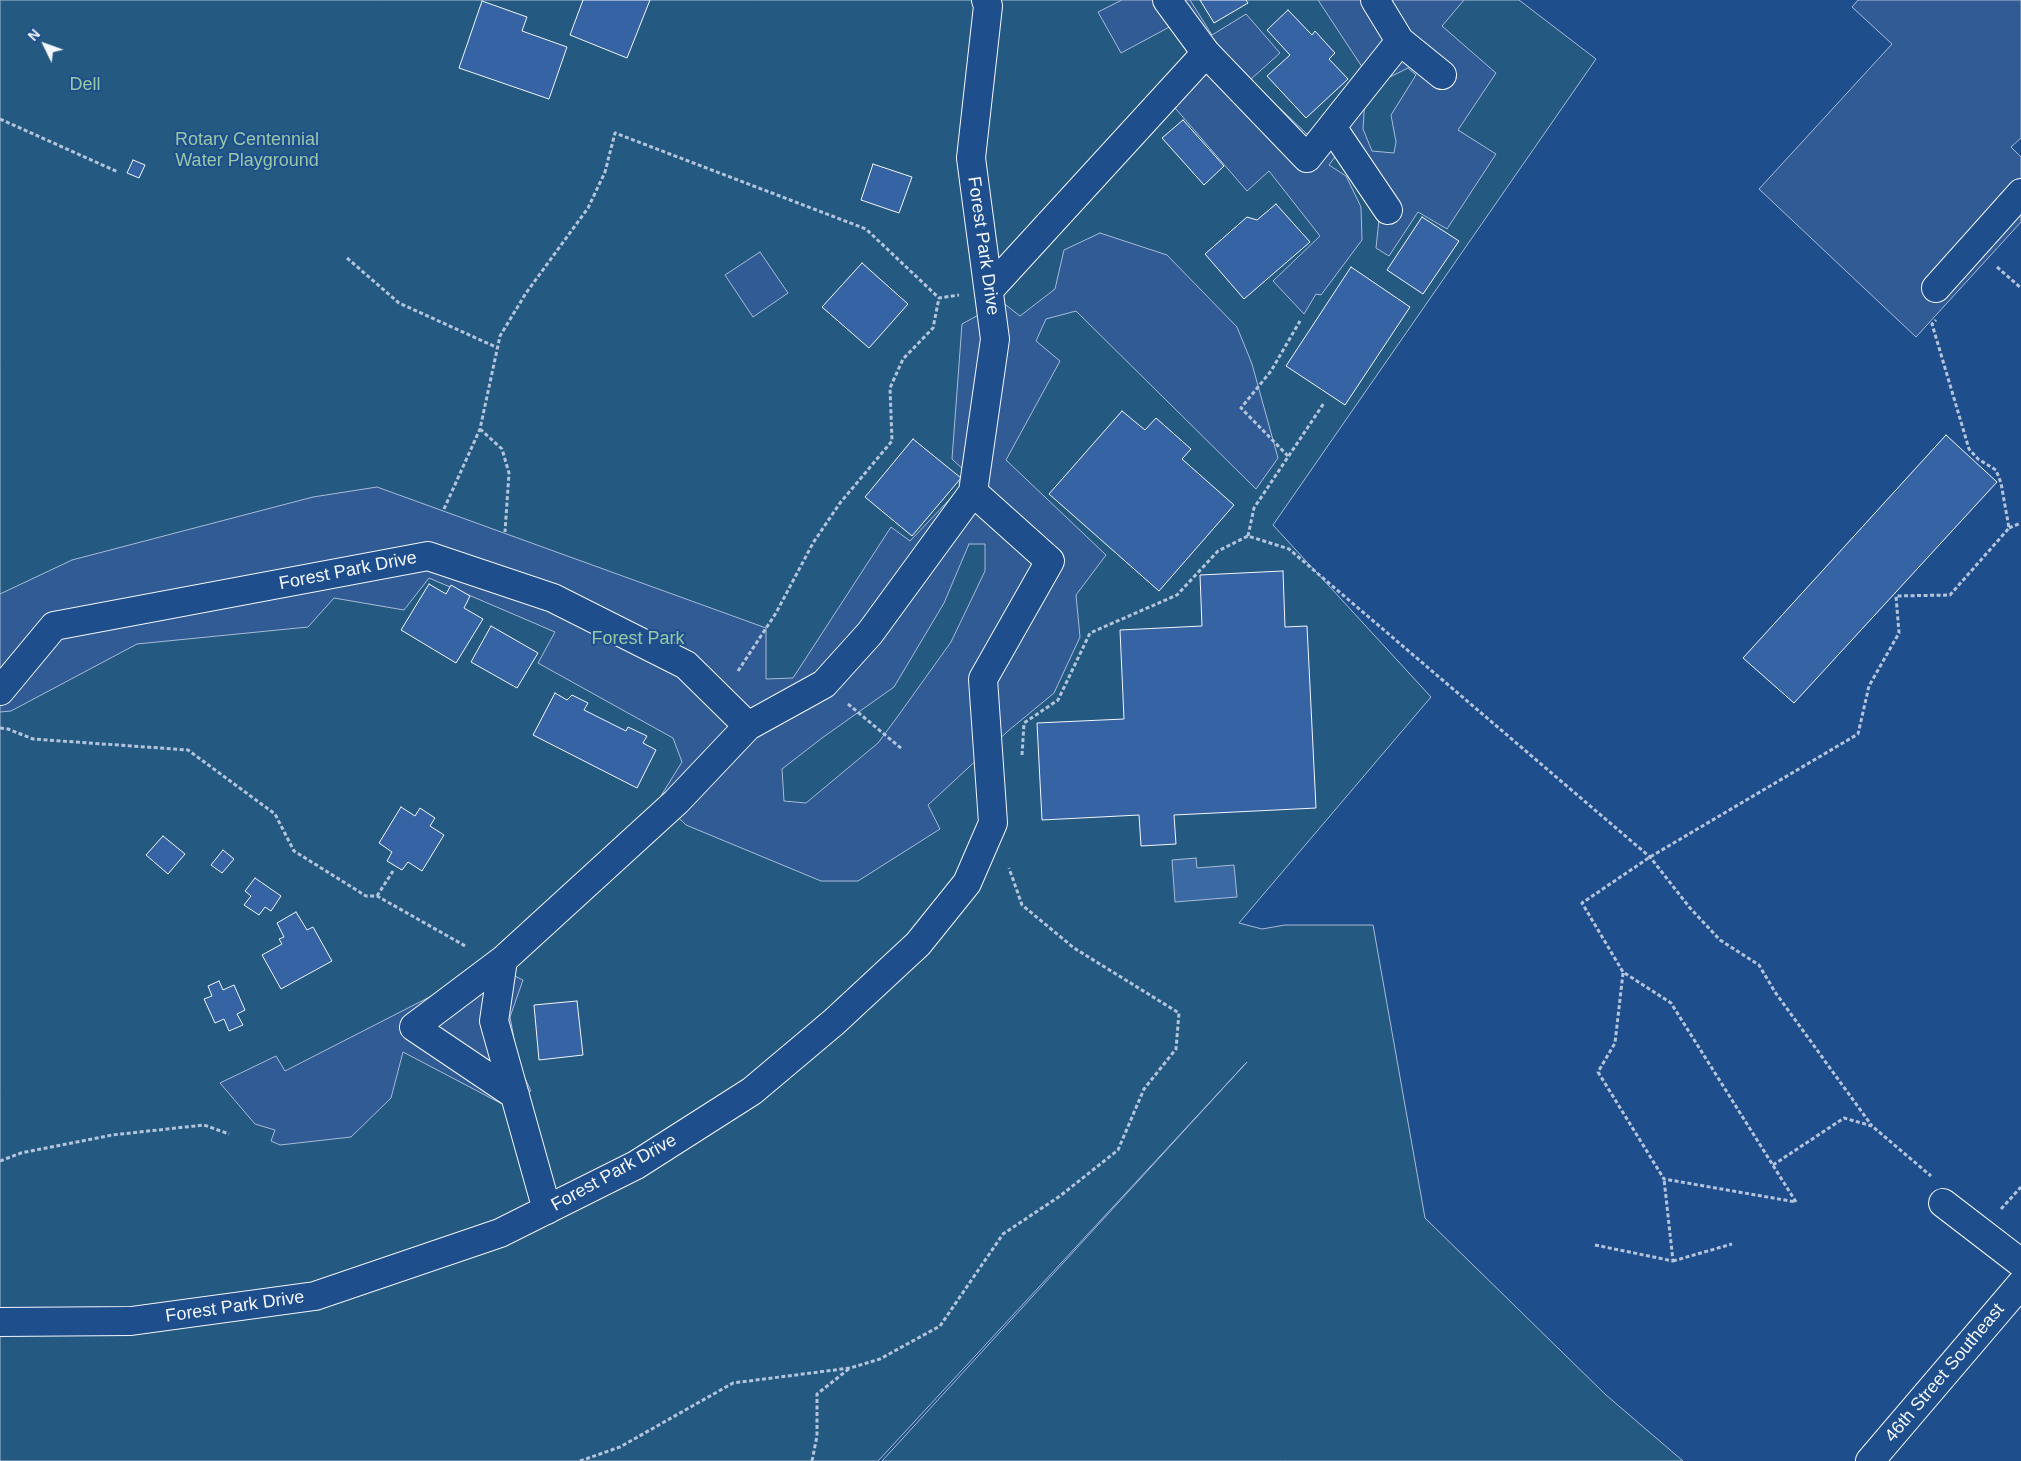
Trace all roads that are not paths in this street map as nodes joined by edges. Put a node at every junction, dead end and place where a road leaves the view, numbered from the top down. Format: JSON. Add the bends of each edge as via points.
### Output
{"nodes":[{"id":1,"x":986,"y":0,"type":"edge"},
{"id":2,"x":1167,"y":0,"type":"edge"},
{"id":3,"x":1376,"y":0,"type":"edge"},
{"id":4,"x":1400,"y":41,"type":"junction"},
{"id":5,"x":1206,"y":53,"type":"junction"},
{"id":6,"x":1442,"y":75,"type":"dead end"},
{"id":7,"x":1332,"y":127,"type":"junction"},
{"id":8,"x":2021,"y":193,"type":"edge"},
{"id":9,"x":1388,"y":210,"type":"dead end"},
{"id":10,"x":1936,"y":288,"type":"road end"},
{"id":11,"x":989,"y":290,"type":"junction"},
{"id":12,"x":973,"y":492,"type":"junction"},
{"id":13,"x":0,"y":691,"type":"edge"},
{"id":14,"x":748,"y":726,"type":"junction"},
{"id":15,"x":503,"y":960,"type":"junction"},
{"id":16,"x":515,"y":1095,"type":"junction"},
{"id":17,"x":1941,"y":1192,"type":"road end"},
{"id":18,"x":547,"y":1210,"type":"junction"},
{"id":19,"x":2021,"y":1263,"type":"edge"},
{"id":20,"x":2021,"y":1284,"type":"edge"},
{"id":21,"x":0,"y":1322,"type":"edge"},
{"id":22,"x":1870,"y":1461,"type":"edge"}],
"edges":[{"from":1,"to":11,"type":"street","name":"Forest Park Drive","via":[[988,6],[971,158]]},
{"from":2,"to":5,"type":"street"},
{"from":3,"to":4,"type":"street"},
{"from":4,"to":6,"type":"street"},
{"from":4,"to":7,"type":"street"},
{"from":5,"to":7,"type":"street","via":[[1307,158]]},
{"from":5,"to":11,"type":"street"},
{"from":7,"to":9,"type":"street"},
{"from":8,"to":10,"type":"street"},
{"from":11,"to":12,"type":"street","name":"Forest Park Drive","via":[[996,339]]},
{"from":12,"to":14,"type":"street","via":[[870,634],[824,684]]},
{"from":12,"to":18,"type":"street","name":"Forest Park Drive","via":[[1050,560],[983,679],[993,823],[967,883],[918,944],[834,1022],[752,1091],[636,1165]]},
{"from":13,"to":14,"type":"street","name":"Forest Park Drive","via":[[54,626],[428,556],[552,598],[686,665]]},
{"from":14,"to":15,"type":"street","via":[[676,802]]},
{"from":15,"to":16,"type":"street","via":[[494,1020]]},
{"from":15,"to":16,"type":"street","via":[[414,1027]]},
{"from":16,"to":18,"type":"street"},
{"from":17,"to":19,"type":"street"},
{"from":18,"to":21,"type":"street","name":"Forest Park Drive","via":[[500,1233],[315,1296],[131,1321]]},
{"from":20,"to":22,"type":"street","name":"46th Street Southeast"}]}
